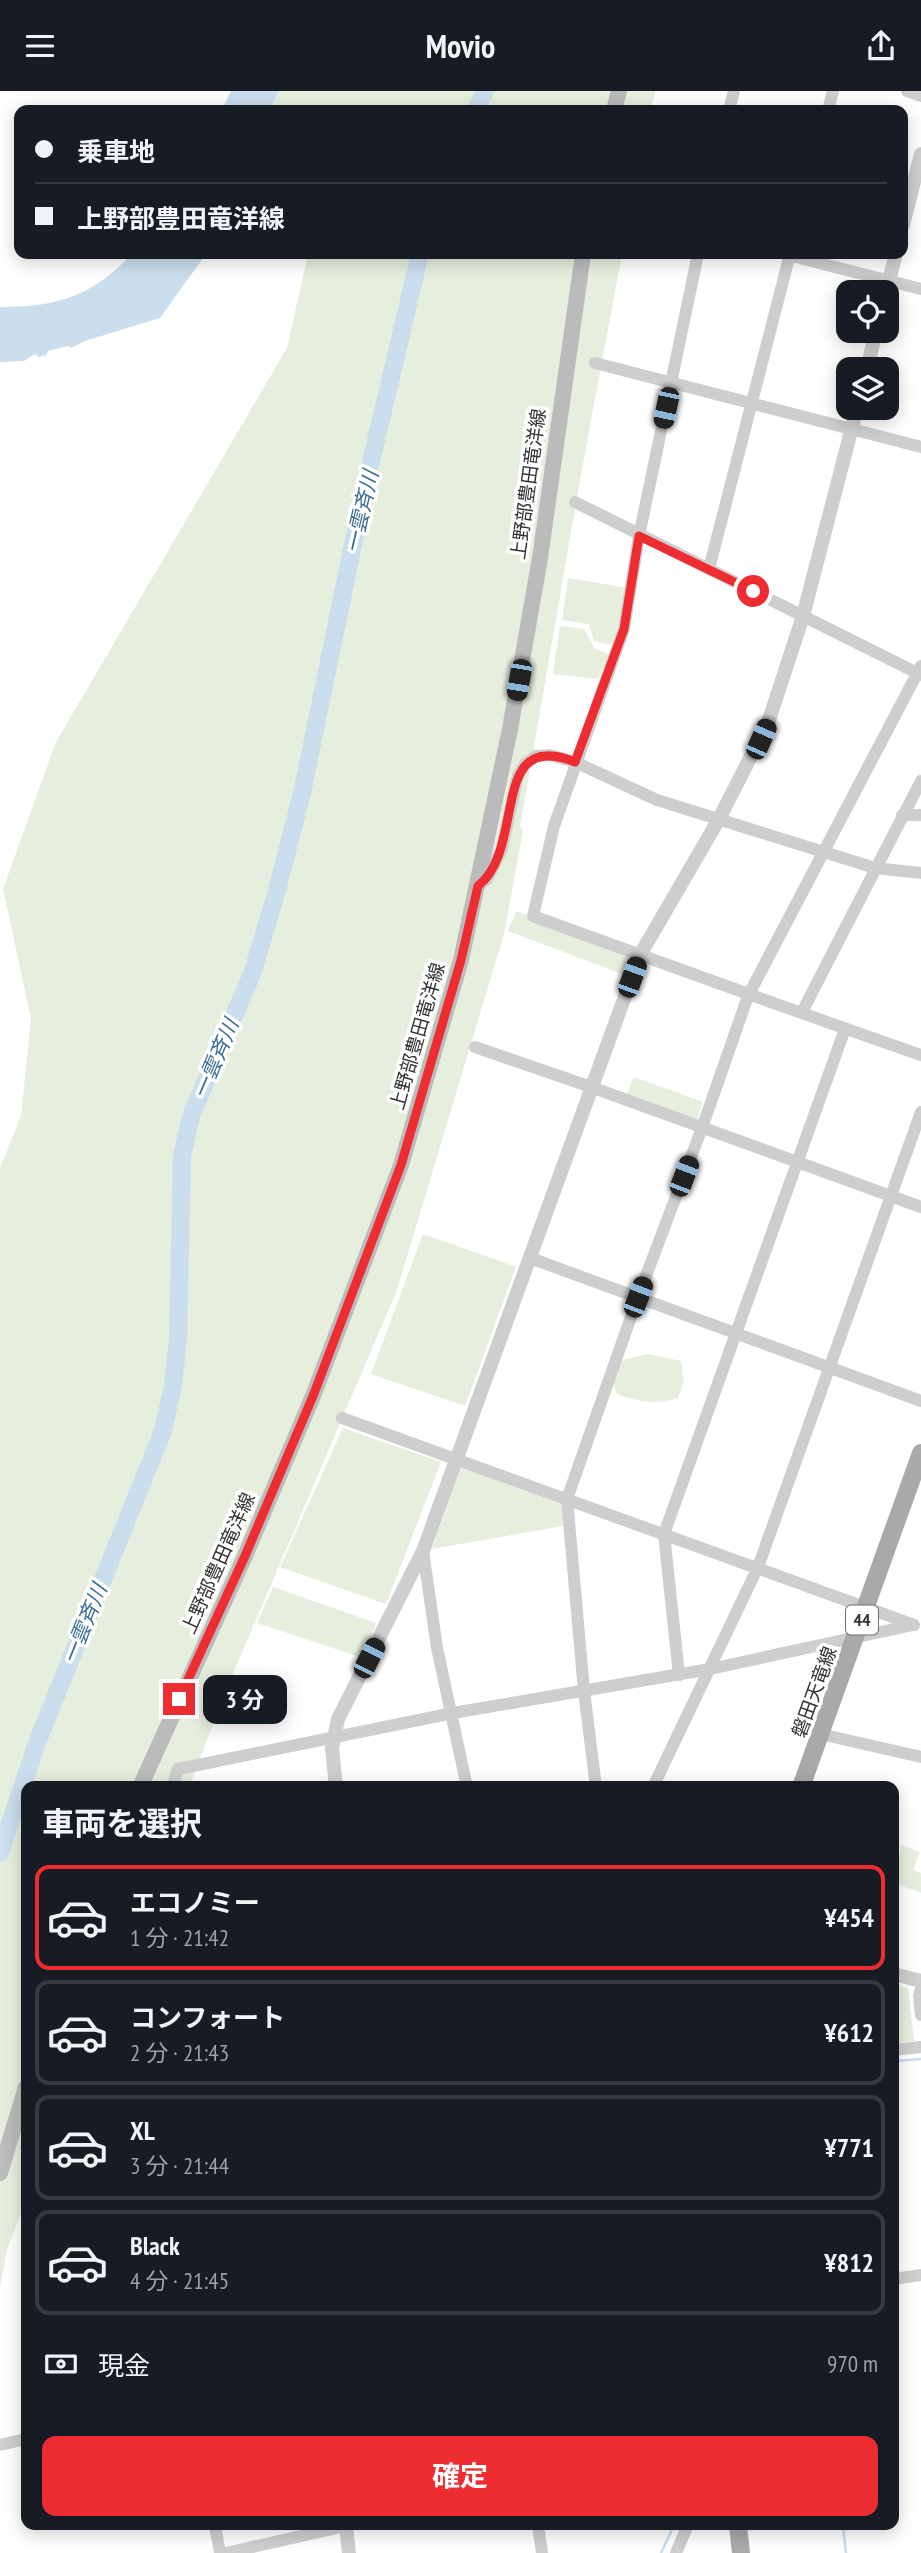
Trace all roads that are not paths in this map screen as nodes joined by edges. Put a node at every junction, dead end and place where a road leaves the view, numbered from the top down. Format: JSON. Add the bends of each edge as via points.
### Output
{"nodes":[{"id":1,"x":906,"y":91,"type":"edge"},
{"id":2,"x":921,"y":96,"type":"edge"},
{"id":3,"x":921,"y":154,"type":"edge"},
{"id":4,"x":908,"y":205,"type":"edge"},
{"id":5,"x":582,"y":259,"type":"edge"},
{"id":6,"x":697,"y":259,"type":"edge"},
{"id":7,"x":787,"y":259,"type":"edge"},
{"id":8,"x":804,"y":259,"type":"edge"},
{"id":9,"x":895,"y":259,"type":"edge"},
{"id":10,"x":869,"y":280,"type":"edge"},
{"id":11,"x":890,"y":280,"type":"edge"},
{"id":12,"x":899,"y":287,"type":"edge"},
{"id":13,"x":921,"y":289,"type":"edge"},
{"id":14,"x":595,"y":363,"type":"dead end"},
{"id":15,"x":671,"y":382,"type":"junction"},
{"id":16,"x":751,"y":403,"type":"junction"},
{"id":17,"x":854,"y":420,"type":"edge"},
{"id":18,"x":852,"y":429,"type":"junction"},
{"id":19,"x":921,"y":447,"type":"edge"},
{"id":20,"x":575,"y":502,"type":"dead end"},
{"id":21,"x":639,"y":536,"type":"junction"},
{"id":22,"x":709,"y":569,"type":"junction"},
{"id":23,"x":803,"y":616,"type":"junction"},
{"id":24,"x":920,"y":671,"type":"edge"},
{"id":25,"x":575,"y":762,"type":"junction"},
{"id":26,"x":921,"y":781,"type":"edge"},
{"id":27,"x":902,"y":815,"type":"junction"},
{"id":28,"x":921,"y":815,"type":"edge"},
{"id":29,"x":719,"y":819,"type":"junction"},
{"id":30,"x":822,"y":850,"type":"junction"},
{"id":31,"x":875,"y":868,"type":"junction"},
{"id":32,"x":921,"y":873,"type":"edge"},
{"id":33,"x":478,"y":886,"type":"junction"},
{"id":34,"x":640,"y":955,"type":"junction"},
{"id":35,"x":748,"y":996,"type":"junction"},
{"id":36,"x":802,"y":1012,"type":"junction"},
{"id":37,"x":845,"y":1029,"type":"junction"},
{"id":38,"x":475,"y":1047,"type":"dead end"},
{"id":39,"x":921,"y":1055,"type":"edge"},
{"id":40,"x":591,"y":1087,"type":"junction"},
{"id":41,"x":921,"y":1112,"type":"edge"},
{"id":42,"x":702,"y":1128,"type":"junction"},
{"id":43,"x":797,"y":1163,"type":"junction"},
{"id":44,"x":891,"y":1196,"type":"junction"},
{"id":45,"x":921,"y":1207,"type":"edge"},
{"id":46,"x":530,"y":1258,"type":"junction"},
{"id":47,"x":638,"y":1297,"type":"junction"},
{"id":48,"x":736,"y":1333,"type":"junction"},
{"id":49,"x":828,"y":1367,"type":"junction"},
{"id":50,"x":921,"y":1401,"type":"edge"},
{"id":51,"x":342,"y":1418,"type":"dead end"},
{"id":52,"x":921,"y":1453,"type":"edge"},
{"id":53,"x":457,"y":1458,"type":"junction"},
{"id":54,"x":567,"y":1499,"type":"junction"},
{"id":55,"x":664,"y":1534,"type":"junction"},
{"id":56,"x":423,"y":1551,"type":"junction"},
{"id":57,"x":758,"y":1567,"type":"junction"},
{"id":58,"x":866,"y":1607,"type":"junction"},
{"id":59,"x":917,"y":1626,"type":"edge"},
{"id":60,"x":857,"y":1636,"type":"junction"},
{"id":61,"x":710,"y":1669,"type":"junction"},
{"id":62,"x":679,"y":1675,"type":"junction"},
{"id":63,"x":584,"y":1691,"type":"junction"},
{"id":64,"x":453,"y":1713,"type":"junction"},
{"id":65,"x":820,"y":1734,"type":"junction"},
{"id":66,"x":333,"y":1736,"type":"junction"},
{"id":67,"x":921,"y":1758,"type":"edge"},
{"id":68,"x":143,"y":1781,"type":"edge"},
{"id":69,"x":174,"y":1781,"type":"edge"},
{"id":70,"x":336,"y":1781,"type":"edge"},
{"id":71,"x":466,"y":1781,"type":"edge"},
{"id":72,"x":595,"y":1781,"type":"edge"},
{"id":73,"x":656,"y":1781,"type":"edge"},
{"id":74,"x":803,"y":1781,"type":"edge"},
{"id":75,"x":899,"y":1975,"type":"edge"},
{"id":76,"x":921,"y":1982,"type":"edge"},
{"id":77,"x":921,"y":1989,"type":"edge"},
{"id":78,"x":921,"y":2015,"type":"edge"},
{"id":79,"x":921,"y":2047,"type":"edge"},
{"id":80,"x":899,"y":2049,"type":"edge"},
{"id":81,"x":21,"y":2102,"type":"edge"},
{"id":82,"x":21,"y":2115,"type":"edge"},
{"id":83,"x":12,"y":2128,"type":"junction"},
{"id":84,"x":0,"y":2173,"type":"edge"},
{"id":85,"x":921,"y":2275,"type":"edge"},
{"id":86,"x":899,"y":2278,"type":"edge"},
{"id":87,"x":21,"y":2440,"type":"edge"},
{"id":88,"x":0,"y":2445,"type":"edge"},
{"id":89,"x":216,"y":2530,"type":"edge"},
{"id":90,"x":333,"y":2530,"type":"edge"},
{"id":91,"x":347,"y":2530,"type":"edge"},
{"id":92,"x":539,"y":2530,"type":"edge"},
{"id":93,"x":686,"y":2530,"type":"edge"},
{"id":94,"x":739,"y":2530,"type":"edge"},
{"id":95,"x":265,"y":2549,"type":"edge"},
{"id":96,"x":220,"y":2553,"type":"edge"},
{"id":97,"x":226,"y":2553,"type":"edge"},
{"id":98,"x":349,"y":2553,"type":"edge"},
{"id":99,"x":542,"y":2553,"type":"edge"},
{"id":100,"x":676,"y":2553,"type":"edge"},
{"id":101,"x":741,"y":2553,"type":"edge"}],
"edges":[{"from":1,"to":2,"type":"street"},
{"from":3,"to":4,"type":"street"},
{"from":5,"to":33,"type":"main road","name":"上野部豊田竜洋線","via":[[540,558]]},
{"from":6,"to":15,"type":"street"},
{"from":7,"to":16,"type":"street"},
{"from":8,"to":10,"type":"street"},
{"from":9,"to":11,"type":"street"},
{"from":12,"to":13,"type":"street"},
{"from":14,"to":15,"type":"street"},
{"from":15,"to":16,"type":"street"},
{"from":15,"to":21,"type":"street"},
{"from":16,"to":18,"type":"street"},
{"from":16,"to":22,"type":"street"},
{"from":17,"to":18,"type":"street"},
{"from":18,"to":19,"type":"street"},
{"from":18,"to":23,"type":"street"},
{"from":20,"to":21,"type":"street"},
{"from":21,"to":22,"type":"street"},
{"from":21,"to":25,"type":"street","via":[[624,629]]},
{"from":22,"to":23,"type":"street"},
{"from":23,"to":24,"type":"street"},
{"from":23,"to":29,"type":"street","via":[[768,723]]},
{"from":24,"to":30,"type":"street"},
{"from":25,"to":29,"type":"street","via":[[657,800]]},
{"from":25,"to":33,"type":"street","via":[[550,755],[525,764],[518,775],[502,849],[487,879]]},
{"from":25,"to":34,"type":"street","via":[[533,916]]},
{"from":26,"to":27,"type":"street"},
{"from":27,"to":28,"type":"street"},
{"from":27,"to":31,"type":"street"},
{"from":29,"to":30,"type":"street"},
{"from":29,"to":34,"type":"street"},
{"from":30,"to":31,"type":"street"},
{"from":30,"to":35,"type":"street"},
{"from":31,"to":32,"type":"street"},
{"from":31,"to":36,"type":"street"},
{"from":33,"to":68,"type":"main road","name":"上野部豊田竜洋線","via":[[401,1165],[313,1396]]},
{"from":34,"to":35,"type":"street"},
{"from":34,"to":40,"type":"street"},
{"from":35,"to":36,"type":"street"},
{"from":35,"to":42,"type":"street"},
{"from":36,"to":37,"type":"street"},
{"from":37,"to":39,"type":"street"},
{"from":37,"to":43,"type":"street"},
{"from":38,"to":40,"type":"street"},
{"from":40,"to":42,"type":"street"},
{"from":40,"to":46,"type":"street"},
{"from":41,"to":44,"type":"street"},
{"from":42,"to":43,"type":"street"},
{"from":42,"to":47,"type":"street"},
{"from":43,"to":44,"type":"street"},
{"from":43,"to":48,"type":"street"},
{"from":44,"to":45,"type":"street"},
{"from":44,"to":49,"type":"street"},
{"from":46,"to":47,"type":"street"},
{"from":46,"to":53,"type":"street"},
{"from":47,"to":48,"type":"street"},
{"from":47,"to":54,"type":"street"},
{"from":48,"to":49,"type":"street"},
{"from":48,"to":55,"type":"street"},
{"from":49,"to":50,"type":"street"},
{"from":49,"to":57,"type":"street"},
{"from":51,"to":53,"type":"street"},
{"from":52,"to":58,"type":"main road","name":"磐田天竜線","number":"44"},
{"from":53,"to":54,"type":"street"},
{"from":53,"to":56,"type":"street"},
{"from":54,"to":55,"type":"street"},
{"from":54,"to":63,"type":"street"},
{"from":55,"to":57,"type":"street"},
{"from":55,"to":62,"type":"street"},
{"from":56,"to":64,"type":"street"},
{"from":56,"to":66,"type":"street"},
{"from":57,"to":58,"type":"street"},
{"from":57,"to":61,"type":"street"},
{"from":58,"to":59,"type":"street"},
{"from":58,"to":60,"type":"main road","name":"磐田天竜線","number":"44"},
{"from":59,"to":60,"type":"street"},
{"from":60,"to":61,"type":"street"},
{"from":60,"to":65,"type":"main road","name":"磐田天竜線","number":"44"},
{"from":61,"to":62,"type":"street"},
{"from":61,"to":73,"type":"street"},
{"from":62,"to":63,"type":"street"},
{"from":63,"to":64,"type":"street"},
{"from":63,"to":72,"type":"street"},
{"from":64,"to":66,"type":"street"},
{"from":64,"to":71,"type":"street"},
{"from":65,"to":67,"type":"street"},
{"from":65,"to":74,"type":"main road","name":"磐田天竜線","number":"44"},
{"from":66,"to":69,"type":"street","via":[[178,1769]]},
{"from":66,"to":70,"type":"street"},
{"from":75,"to":76,"type":"street"},
{"from":77,"to":78,"type":"street"},
{"from":79,"to":80,"type":"street"},
{"from":81,"to":83,"type":"main road"},
{"from":82,"to":83,"type":"street"},
{"from":83,"to":84,"type":"main road"},
{"from":85,"to":86,"type":"street"},
{"from":87,"to":88,"type":"street"},
{"from":89,"to":96,"type":"street"},
{"from":90,"to":95,"type":"street"},
{"from":91,"to":98,"type":"street"},
{"from":92,"to":99,"type":"street"},
{"from":93,"to":100,"type":"street"},
{"from":94,"to":101,"type":"main road"},
{"from":95,"to":97,"type":"street"}]}
